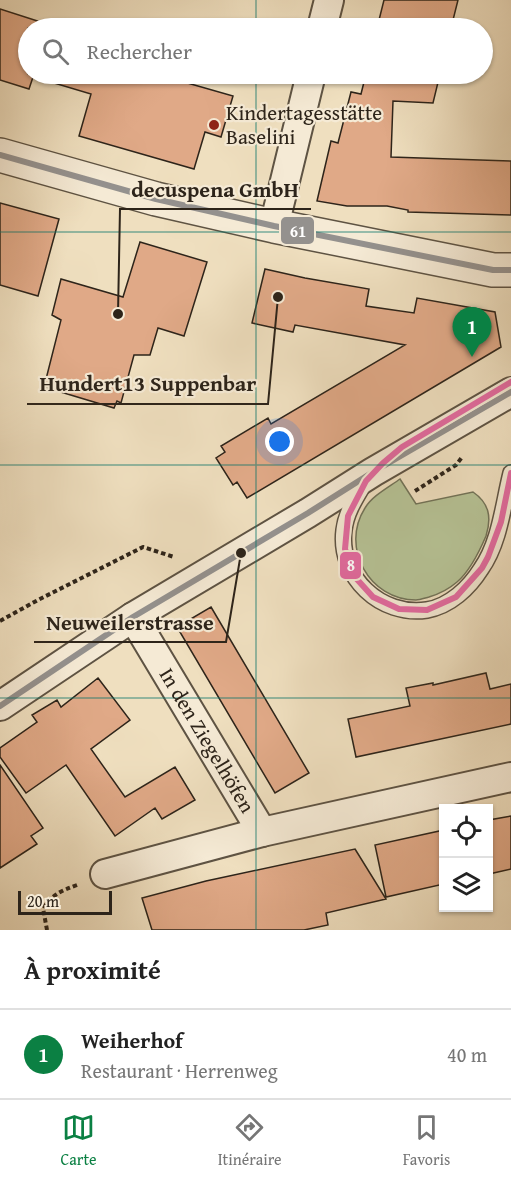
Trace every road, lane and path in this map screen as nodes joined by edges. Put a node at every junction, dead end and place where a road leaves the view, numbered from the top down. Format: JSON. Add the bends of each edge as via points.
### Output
{"nodes":[{"id":1,"x":329,"y":0,"type":"edge"},
{"id":2,"x":324,"y":18,"type":"edge"},
{"id":3,"x":309,"y":84,"type":"edge"},
{"id":4,"x":0,"y":155,"type":"edge"},
{"id":5,"x":274,"y":226,"type":"junction"},
{"id":6,"x":511,"y":270,"type":"edge"},
{"id":7,"x":511,"y":392,"type":"edge"},
{"id":8,"x":373,"y":472,"type":"junction"},
{"id":9,"x":511,"y":473,"type":"edge"},
{"id":10,"x":213,"y":570,"type":"junction"},
{"id":11,"x":133,"y":618,"type":"junction"},
{"id":12,"x":0,"y":621,"type":"edge"},
{"id":13,"x":0,"y":706,"type":"edge"},
{"id":14,"x":511,"y":777,"type":"edge"},
{"id":15,"x":262,"y":832,"type":"junction"},
{"id":16,"x":105,"y":874,"type":"joint"},
{"id":17,"x":47,"y":930,"type":"edge"}],
"edges":[{"from":1,"to":2,"type":"street"},
{"from":3,"to":5,"type":"street"},
{"from":4,"to":5,"type":"street","via":[[156,199]]},
{"from":5,"to":6,"type":"street","via":[[493,270]]},
{"from":7,"to":8,"type":"street"},
{"from":8,"to":9,"type":"lane","via":[[346,520],[344,546],[349,567],[368,594],[400,610],[413,611],[448,603],[482,568],[492,548]]},
{"from":8,"to":10,"type":"street"},
{"from":10,"to":11,"type":"street"},
{"from":10,"to":12,"type":"path","via":[[143,547]]},
{"from":11,"to":13,"type":"street"},
{"from":11,"to":15,"type":"street","name":"In den Ziegelhöfen"},
{"from":14,"to":15,"type":"street","name":"In den Ziegelhöfen"},
{"from":15,"to":16,"type":"street","name":"In den Ziegelhöfen"},
{"from":16,"to":17,"type":"path","via":[[51,898],[43,908]]}]}
